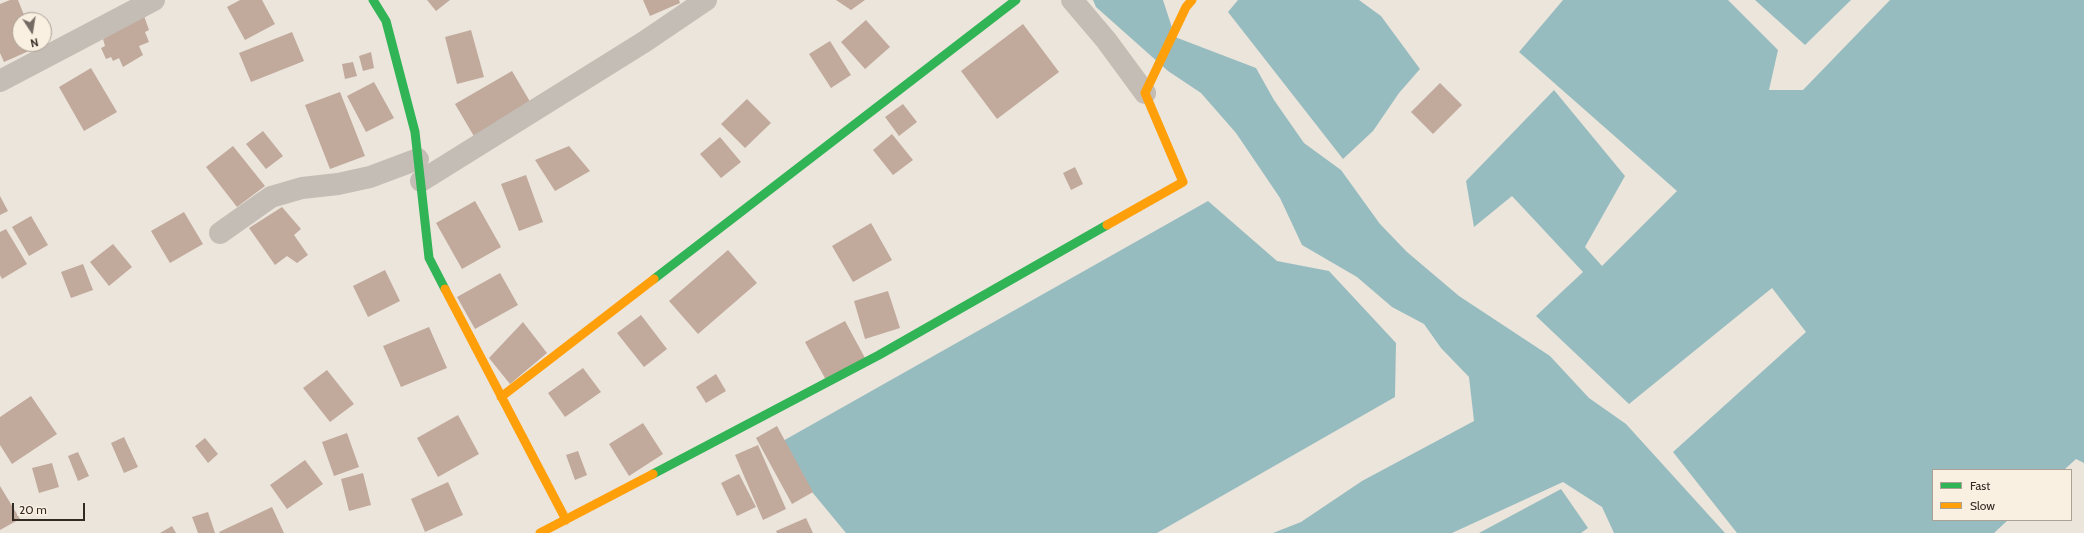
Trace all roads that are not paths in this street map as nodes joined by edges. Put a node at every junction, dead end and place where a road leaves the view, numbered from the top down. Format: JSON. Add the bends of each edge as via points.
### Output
{"nodes":[{"id":1,"x":154,"y":0,"type":"edge"},
{"id":2,"x":373,"y":0,"type":"edge"},
{"id":3,"x":706,"y":0,"type":"edge"},
{"id":4,"x":1016,"y":0,"type":"edge"},
{"id":5,"x":1072,"y":0,"type":"edge"},
{"id":6,"x":1192,"y":0,"type":"edge"},
{"id":7,"x":0,"y":80,"type":"edge"},
{"id":8,"x":1145,"y":93,"type":"junction"},
{"id":9,"x":418,"y":159,"type":"junction"},
{"id":10,"x":421,"y":181,"type":"junction"},
{"id":11,"x":220,"y":233,"type":"dead end"},
{"id":12,"x":501,"y":397,"type":"junction"},
{"id":13,"x":566,"y":520,"type":"junction"},
{"id":14,"x":540,"y":533,"type":"edge"}],
"edges":[{"from":1,"to":7,"type":"street"},
{"from":2,"to":9,"type":"street","via":[[386,21],[415,132]]},
{"from":3,"to":10,"type":"street","via":[[644,42]]},
{"from":4,"to":12,"type":"street"},
{"from":5,"to":8,"type":"street","via":[[1106,40]]},
{"from":6,"to":8,"type":"street","via":[[1186,7]]},
{"from":8,"to":13,"type":"street","via":[[1183,182],[879,355]]},
{"from":9,"to":10,"type":"street"},
{"from":9,"to":11,"type":"street","via":[[370,178],[302,188],[271,197]]},
{"from":10,"to":12,"type":"street","via":[[429,258]]},
{"from":12,"to":13,"type":"street"},
{"from":13,"to":14,"type":"street"}]}
